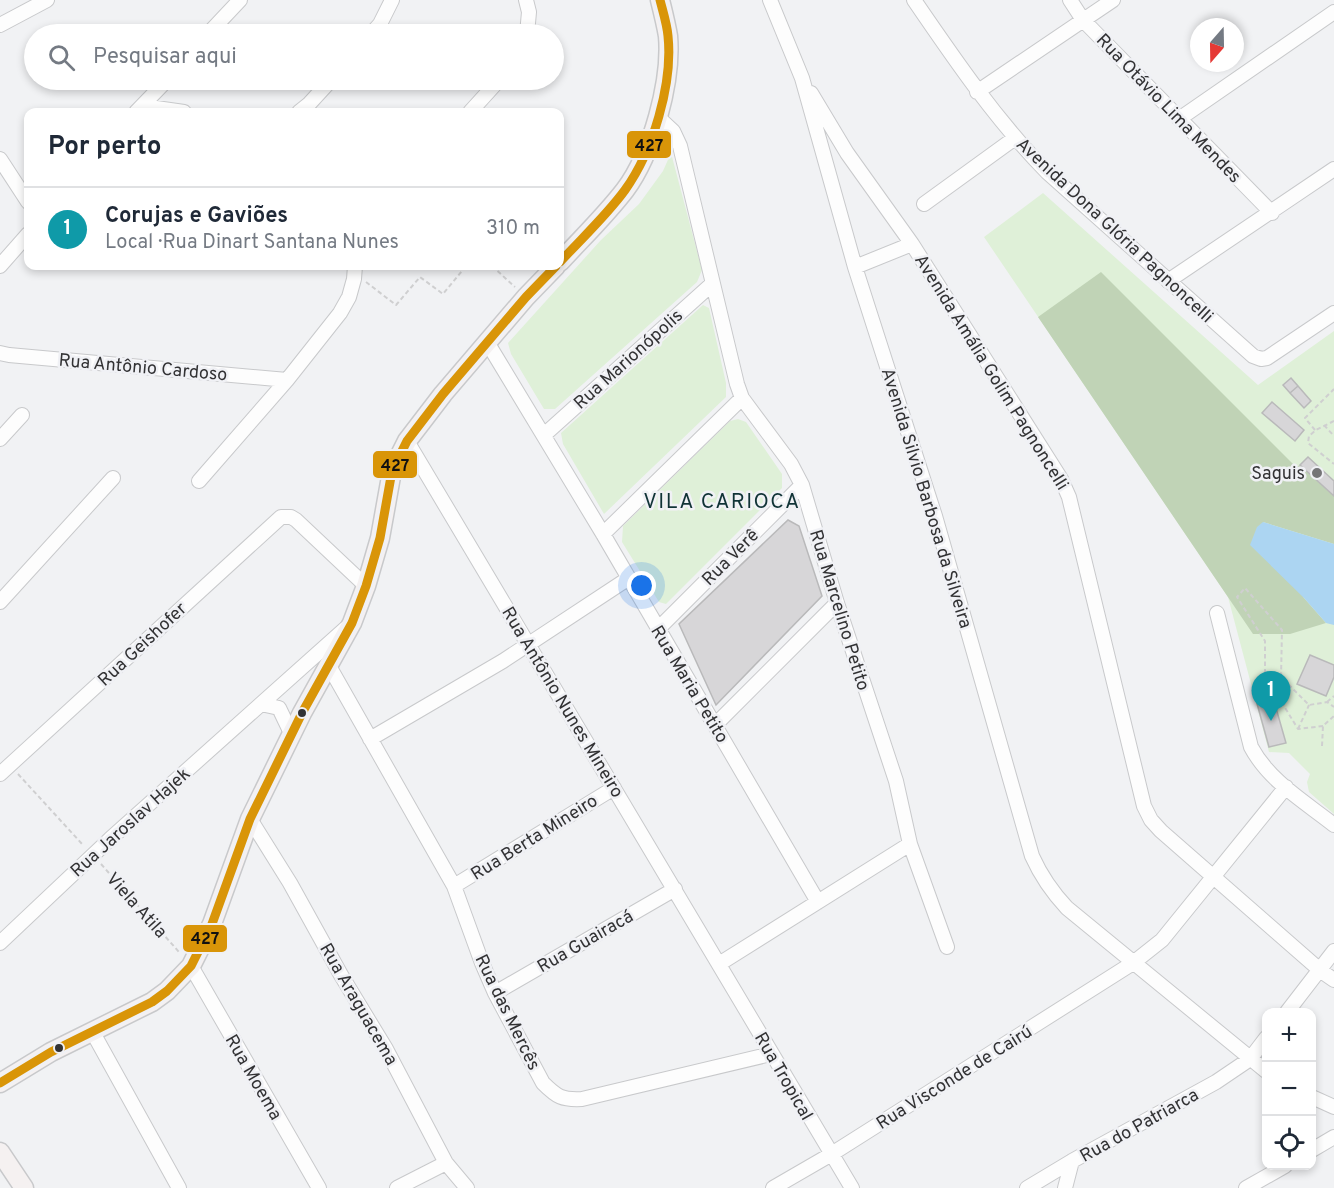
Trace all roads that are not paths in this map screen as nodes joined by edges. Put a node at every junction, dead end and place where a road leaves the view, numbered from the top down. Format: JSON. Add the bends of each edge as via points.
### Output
{"nodes":[{"id":1,"x":47,"y":0,"type":"edge"},
{"id":2,"x":240,"y":0,"type":"edge"},
{"id":3,"x":392,"y":0,"type":"edge"},
{"id":4,"x":526,"y":0,"type":"edge"},
{"id":5,"x":660,"y":0,"type":"edge"},
{"id":6,"x":770,"y":0,"type":"edge"},
{"id":7,"x":914,"y":0,"type":"edge"},
{"id":8,"x":1070,"y":0,"type":"edge"},
{"id":9,"x":1113,"y":0,"type":"edge"},
{"id":10,"x":1334,"y":12,"type":"edge"},
{"id":11,"x":1083,"y":20,"type":"junction"},
{"id":12,"x":217,"y":24,"type":"edge"},
{"id":13,"x":380,"y":24,"type":"edge"},
{"id":14,"x":528,"y":24,"type":"edge"},
{"id":15,"x":0,"y":25,"type":"edge"},
{"id":16,"x":801,"y":78,"type":"junction"},
{"id":17,"x":158,"y":90,"type":"edge"},
{"id":18,"x":322,"y":90,"type":"edge"},
{"id":19,"x":490,"y":90,"type":"edge"},
{"id":20,"x":977,"y":92,"type":"junction"},
{"id":21,"x":141,"y":108,"type":"edge"},
{"id":22,"x":304,"y":108,"type":"edge"},
{"id":23,"x":474,"y":108,"type":"edge"},
{"id":24,"x":658,"y":117,"type":"junction"},
{"id":25,"x":1179,"y":119,"type":"junction"},
{"id":26,"x":1015,"y":138,"type":"junction"},
{"id":27,"x":0,"y":159,"type":"edge"},
{"id":28,"x":1334,"y":170,"type":"edge"},
{"id":29,"x":24,"y":196,"type":"edge"},
{"id":30,"x":924,"y":204,"type":"dead end"},
{"id":31,"x":1272,"y":213,"type":"junction"},
{"id":32,"x":24,"y":239,"type":"edge"},
{"id":33,"x":912,"y":244,"type":"junction"},
{"id":34,"x":564,"y":258,"type":"edge"},
{"id":35,"x":0,"y":266,"type":"edge"},
{"id":36,"x":855,"y":267,"type":"junction"},
{"id":37,"x":355,"y":270,"type":"edge"},
{"id":38,"x":552,"y":270,"type":"edge"},
{"id":39,"x":1168,"y":281,"type":"junction"},
{"id":40,"x":712,"y":284,"type":"junction"},
{"id":41,"x":1334,"y":313,"type":"edge"},
{"id":42,"x":487,"y":342,"type":"junction"},
{"id":43,"x":0,"y":353,"type":"edge"},
{"id":44,"x":287,"y":380,"type":"junction"},
{"id":45,"x":742,"y":398,"type":"junction"},
{"id":46,"x":22,"y":415,"type":"dead end"},
{"id":47,"x":544,"y":435,"type":"junction"},
{"id":48,"x":0,"y":440,"type":"edge"},
{"id":49,"x":407,"y":441,"type":"junction"},
{"id":50,"x":113,"y":478,"type":"dead end"},
{"id":51,"x":200,"y":481,"type":"dead end"},
{"id":52,"x":802,"y":485,"type":"junction"},
{"id":53,"x":603,"y":534,"type":"junction"},
{"id":54,"x":629,"y":578,"type":"junction"},
{"id":55,"x":366,"y":586,"type":"junction"},
{"id":56,"x":0,"y":602,"type":"edge"},
{"id":57,"x":837,"y":603,"type":"junction"},
{"id":58,"x":1217,"y":613,"type":"dead end"},
{"id":59,"x":352,"y":623,"type":"junction"},
{"id":60,"x":658,"y":629,"type":"junction"},
{"id":61,"x":527,"y":644,"type":"junction"},
{"id":62,"x":328,"y":666,"type":"junction"},
{"id":63,"x":261,"y":704,"type":"junction"},
{"id":64,"x":715,"y":725,"type":"junction"},
{"id":65,"x":291,"y":733,"type":"junction"},
{"id":66,"x":370,"y":739,"type":"junction"},
{"id":67,"x":5,"y":769,"type":"edge"},
{"id":68,"x":1286,"y":787,"type":"junction"},
{"id":69,"x":615,"y":788,"type":"junction"},
{"id":70,"x":250,"y":819,"type":"junction"},
{"id":71,"x":1334,"y":825,"type":"edge"},
{"id":72,"x":910,"y":844,"type":"junction"},
{"id":73,"x":1214,"y":877,"type":"junction"},
{"id":74,"x":454,"y":886,"type":"junction"},
{"id":75,"x":675,"y":889,"type":"junction"},
{"id":76,"x":818,"y":902,"type":"junction"},
{"id":77,"x":0,"y":943,"type":"edge"},
{"id":78,"x":947,"y":947,"type":"dead end"},
{"id":79,"x":1334,"y":951,"type":"edge"},
{"id":80,"x":1133,"y":963,"type":"junction"},
{"id":81,"x":718,"y":964,"type":"junction"},
{"id":82,"x":191,"y":966,"type":"junction"},
{"id":83,"x":1321,"y":971,"type":"junction"},
{"id":84,"x":1334,"y":980,"type":"edge"},
{"id":85,"x":495,"y":993,"type":"junction"},
{"id":86,"x":1290,"y":1008,"type":"edge"},
{"id":87,"x":92,"y":1030,"type":"junction"},
{"id":88,"x":1262,"y":1043,"type":"edge"},
{"id":89,"x":771,"y":1054,"type":"junction"},
{"id":90,"x":1250,"y":1059,"type":"junction"},
{"id":91,"x":1262,"y":1068,"type":"edge"},
{"id":92,"x":0,"y":1083,"type":"edge"},
{"id":93,"x":1316,"y":1099,"type":"edge"},
{"id":94,"x":1334,"y":1107,"type":"edge"},
{"id":95,"x":0,"y":1137,"type":"edge"},
{"id":96,"x":1334,"y":1137,"type":"edge"},
{"id":97,"x":1316,"y":1147,"type":"edge"},
{"id":98,"x":830,"y":1155,"type":"junction"},
{"id":99,"x":4,"y":1156,"type":"edge"},
{"id":100,"x":1072,"y":1161,"type":"junction"},
{"id":101,"x":446,"y":1163,"type":"junction"},
{"id":102,"x":1278,"y":1170,"type":"edge"},
{"id":103,"x":24,"y":1188,"type":"edge"},
{"id":104,"x":179,"y":1188,"type":"edge"},
{"id":105,"x":319,"y":1188,"type":"edge"},
{"id":106,"x":397,"y":1188,"type":"edge"},
{"id":107,"x":467,"y":1188,"type":"edge"},
{"id":108,"x":773,"y":1188,"type":"edge"},
{"id":109,"x":852,"y":1188,"type":"edge"},
{"id":110,"x":1028,"y":1188,"type":"edge"},
{"id":111,"x":1065,"y":1188,"type":"edge"},
{"id":112,"x":1246,"y":1188,"type":"edge"}],
"edges":[{"from":1,"to":15,"type":"street"},
{"from":2,"to":12,"type":"street"},
{"from":3,"to":13,"type":"street"},
{"from":4,"to":14,"type":"street"},
{"from":5,"to":24,"type":"main road","via":[[668,37]]},
{"from":6,"to":16,"type":"street","name":"Avenida Silvio Barbosa da Silveira"},
{"from":7,"to":20,"type":"street","name":"Avenida Dona Glória Pagnoncelli"},
{"from":8,"to":11,"type":"street","name":"Rua Otávio Lima Mendes"},
{"from":9,"to":11,"type":"street"},
{"from":10,"to":25,"type":"street"},
{"from":11,"to":20,"type":"street"},
{"from":11,"to":25,"type":"street","name":"Rua Otávio Lima Mendes"},
{"from":16,"to":33,"type":"street","name":"Avenida Amália Golim Pagnoncelli","via":[[847,153]]},
{"from":16,"to":36,"type":"street","name":"Avenida Silvio Barbosa da Silveira"},
{"from":17,"to":21,"type":"street"},
{"from":18,"to":22,"type":"street"},
{"from":19,"to":23,"type":"street"},
{"from":20,"to":26,"type":"street","name":"Avenida Dona Glória Pagnoncelli"},
{"from":24,"to":34,"type":"main road","via":[[642,162],[625,189]]},
{"from":24,"to":40,"type":"street","name":"Rua Marcelino Petito","via":[[673,131],[680,146]]},
{"from":25,"to":31,"type":"street","name":"Rua Otávio Lima Mendes"},
{"from":26,"to":30,"type":"street"},
{"from":26,"to":39,"type":"street","name":"Avenida Dona Glória Pagnoncelli"},
{"from":27,"to":29,"type":"street"},
{"from":28,"to":31,"type":"street"},
{"from":31,"to":39,"type":"street"},
{"from":32,"to":35,"type":"street"},
{"from":33,"to":36,"type":"street"},
{"from":33,"to":73,"type":"street","name":"Avenida Amália Golim Pagnoncelli","via":[[1070,497],[1144,806],[1161,831]]},
{"from":36,"to":80,"type":"street","name":"Avenida Silvio Barbosa da Silveira","via":[[935,516],[1032,856],[1053,893],[1067,908]]},
{"from":37,"to":44,"type":"street","via":[[349,297],[340,313]]},
{"from":38,"to":42,"type":"main road"},
{"from":39,"to":41,"type":"street","name":"Avenida Dona Glória Pagnoncelli","via":[[1261,359]]},
{"from":40,"to":45,"type":"street","name":"Rua Marcelino Petito"},
{"from":40,"to":47,"type":"street","name":"Rua Marionópolis"},
{"from":42,"to":47,"type":"street","name":"Rua Maria Petito"},
{"from":42,"to":49,"type":"main road"},
{"from":43,"to":44,"type":"street","name":"Rua Antônio Cardoso"},
{"from":44,"to":51,"type":"street"},
{"from":45,"to":52,"type":"street","name":"Rua Marcelino Petito"},
{"from":45,"to":53,"type":"street"},
{"from":46,"to":48,"type":"street"},
{"from":47,"to":53,"type":"street","name":"Rua Maria Petito"},
{"from":49,"to":55,"type":"main road","via":[[392,471],[380,538]]},
{"from":49,"to":61,"type":"street","name":"Rua Antônio Nunes Mineiro"},
{"from":50,"to":56,"type":"street"},
{"from":52,"to":57,"type":"street","name":"Rua Marcelino Petito"},
{"from":52,"to":60,"type":"street","name":"Rua Verê"},
{"from":53,"to":54,"type":"street","name":"Rua Maria Petito"},
{"from":54,"to":60,"type":"street","name":"Rua Maria Petito"},
{"from":54,"to":61,"type":"street"},
{"from":55,"to":59,"type":"main road"},
{"from":55,"to":67,"type":"street","name":"Rua Geishofer","via":[[296,520],[285,516],[275,521]]},
{"from":57,"to":64,"type":"street"},
{"from":57,"to":72,"type":"street","name":"Rua Marcelino Petito","via":[[896,782]]},
{"from":58,"to":68,"type":"street","via":[[1251,747],[1267,771]]},
{"from":59,"to":62,"type":"main road"},
{"from":59,"to":63,"type":"street","name":"Rua Jaroslav Hajek"},
{"from":60,"to":64,"type":"street","name":"Rua Maria Petito"},
{"from":61,"to":66,"type":"street"},
{"from":61,"to":69,"type":"street","name":"Rua Antônio Nunes Mineiro"},
{"from":62,"to":65,"type":"main road"},
{"from":62,"to":66,"type":"street","name":"Rua das Mercês"},
{"from":63,"to":65,"type":"street","via":[[279,708]]},
{"from":63,"to":77,"type":"street","name":"Rua Jaroslav Hajek"},
{"from":64,"to":76,"type":"street","name":"Rua Maria Petito"},
{"from":65,"to":70,"type":"main road"},
{"from":66,"to":74,"type":"street","name":"Rua das Mercês"},
{"from":68,"to":71,"type":"street"},
{"from":68,"to":73,"type":"street","name":"Rua Visconde de Cairú"},
{"from":69,"to":74,"type":"street","name":"Rua Berta Mineiro"},
{"from":69,"to":75,"type":"street","name":"Rua Antônio Nunes Mineiro"},
{"from":70,"to":82,"type":"main road","via":[[212,924]]},
{"from":70,"to":101,"type":"street","name":"Rua Araguacema","via":[[386,1049]]},
{"from":72,"to":76,"type":"street"},
{"from":72,"to":78,"type":"street","name":"Rua Marcelino Petito"},
{"from":73,"to":80,"type":"street","name":"Rua Visconde de Cairú","via":[[1162,940]]},
{"from":73,"to":83,"type":"street","name":"Avenida Amália Golim Pagnoncelli"},
{"from":74,"to":85,"type":"street","name":"Rua das Mercês"},
{"from":75,"to":81,"type":"street","name":"Rua Antônio Nunes Mineiro"},
{"from":75,"to":85,"type":"street","name":"Rua Guairacá"},
{"from":76,"to":81,"type":"street"},
{"from":79,"to":83,"type":"street"},
{"from":80,"to":90,"type":"street","name":"Avenida Silvio Barbosa da Silveira"},
{"from":80,"to":98,"type":"street","name":"Rua Visconde de Cairú"},
{"from":81,"to":89,"type":"street","name":"Rua Tropical"},
{"from":82,"to":87,"type":"main road","via":[[152,1002]]},
{"from":82,"to":105,"type":"street","name":"Rua Moema"},
{"from":83,"to":84,"type":"street","name":"Avenida Amália Golim Pagnoncelli"},
{"from":83,"to":86,"type":"street"},
{"from":85,"to":89,"type":"street","name":"Rua das Mercês","via":[[543,1083],[567,1100]]},
{"from":87,"to":92,"type":"main road"},
{"from":87,"to":104,"type":"street"},
{"from":88,"to":90,"type":"street","name":"Rua do Patriarca"},
{"from":89,"to":98,"type":"street","name":"Rua Tropical"},
{"from":90,"to":91,"type":"street","name":"Avenida Silvio Barbosa da Silveira"},
{"from":90,"to":100,"type":"street","name":"Rua do Patriarca","via":[[1216,1082]]},
{"from":93,"to":94,"type":"street"},
{"from":95,"to":99,"type":"main road"},
{"from":96,"to":97,"type":"street"},
{"from":98,"to":108,"type":"street","name":"Rua Visconde de Cairú"},
{"from":98,"to":109,"type":"street","name":"Rua Tropical"},
{"from":99,"to":103,"type":"main road"},
{"from":100,"to":110,"type":"street","name":"Rua do Patriarca"},
{"from":100,"to":111,"type":"street"},
{"from":101,"to":106,"type":"street"},
{"from":101,"to":107,"type":"street","name":"Rua Araguacema"},
{"from":102,"to":112,"type":"street"}]}
